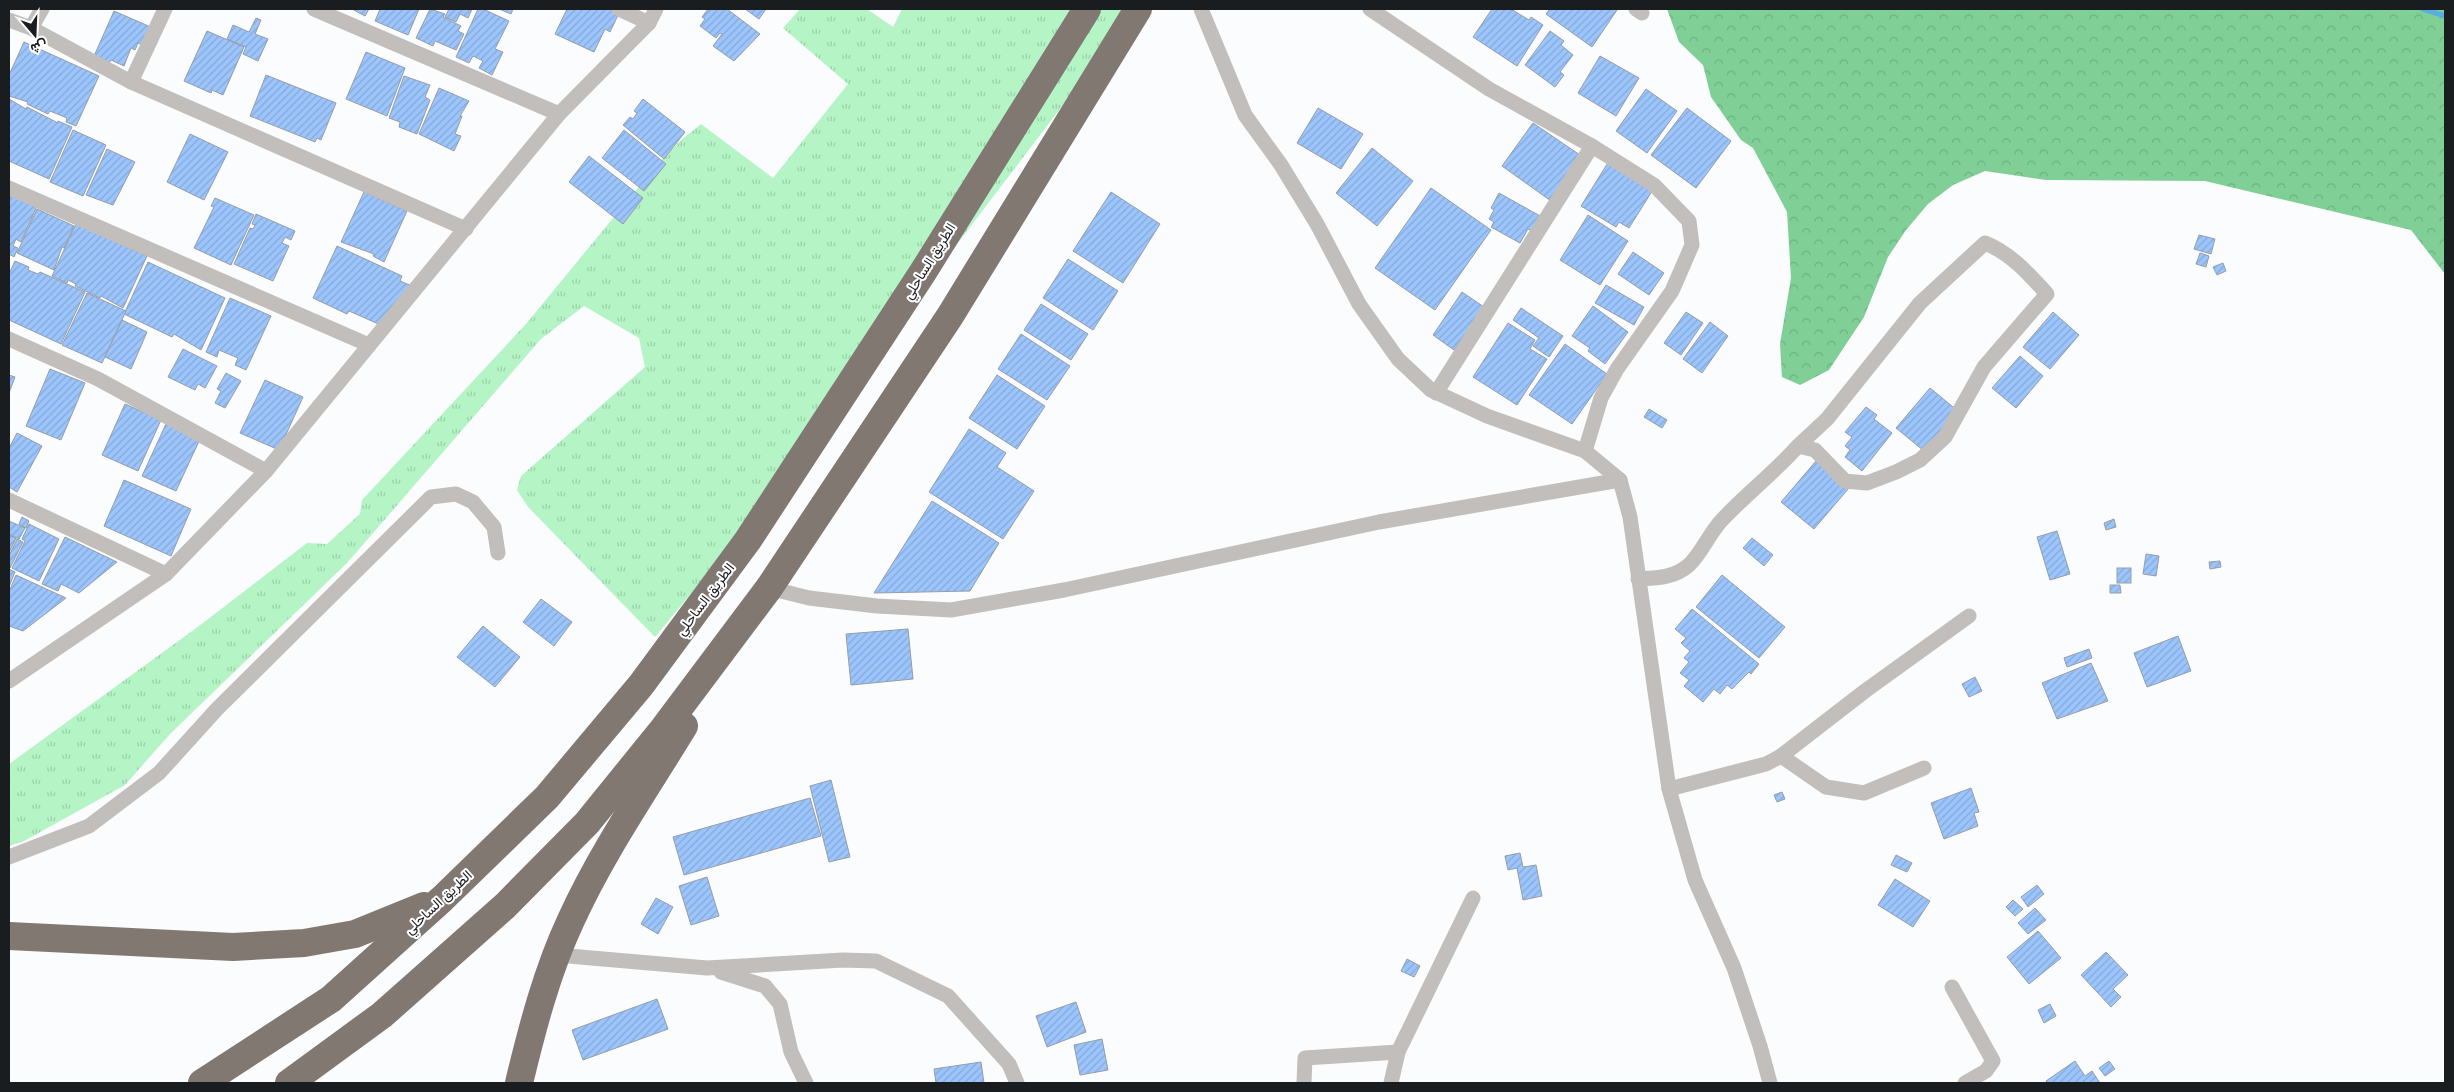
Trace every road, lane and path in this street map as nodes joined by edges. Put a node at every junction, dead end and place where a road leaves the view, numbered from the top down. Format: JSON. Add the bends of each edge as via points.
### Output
{"nodes":[{"id":1,"x":42,"y":9,"type":"edge"},
{"id":2,"x":165,"y":9,"type":"edge"},
{"id":3,"x":314,"y":9,"type":"edge"},
{"id":4,"x":619,"y":9,"type":"edge"},
{"id":5,"x":656,"y":9,"type":"edge"},
{"id":6,"x":1087,"y":9,"type":"edge"},
{"id":7,"x":1138,"y":9,"type":"edge"},
{"id":8,"x":1201,"y":9,"type":"edge"},
{"id":9,"x":1370,"y":9,"type":"edge"},
{"id":10,"x":9,"y":20,"type":"edge"},
{"id":11,"x":649,"y":23,"type":"junction"},
{"id":12,"x":31,"y":28,"type":"junction"},
{"id":13,"x":131,"y":82,"type":"junction"},
{"id":14,"x":559,"y":114,"type":"junction"},
{"id":15,"x":1592,"y":146,"type":"junction"},
{"id":16,"x":9,"y":188,"type":"edge"},
{"id":17,"x":466,"y":228,"type":"junction"},
{"id":18,"x":9,"y":339,"type":"edge"},
{"id":19,"x":369,"y":345,"type":"junction"},
{"id":20,"x":1436,"y":393,"type":"junction"},
{"id":21,"x":1798,"y":446,"type":"junction"},
{"id":22,"x":1585,"y":451,"type":"junction"},
{"id":23,"x":266,"y":471,"type":"junction"},
{"id":24,"x":1620,"y":480,"type":"junction"},
{"id":25,"x":9,"y":500,"type":"edge"},
{"id":26,"x":498,"y":553,"type":"dead end"},
{"id":27,"x":166,"y":574,"type":"junction"},
{"id":28,"x":1638,"y":579,"type":"junction"},
{"id":29,"x":769,"y":588,"type":"junction"},
{"id":30,"x":1970,"y":616,"type":"dead end"},
{"id":31,"x":9,"y":681,"type":"edge"},
{"id":32,"x":1781,"y":756,"type":"junction"},
{"id":33,"x":1924,"y":768,"type":"dead end"},
{"id":34,"x":1669,"y":789,"type":"junction"},
{"id":35,"x":9,"y":857,"type":"edge"},
{"id":36,"x":1473,"y":898,"type":"dead end"},
{"id":37,"x":442,"y":899,"type":"junction"},
{"id":38,"x":9,"y":936,"type":"edge"},
{"id":39,"x":557,"y":955,"type":"junction"},
{"id":40,"x":707,"y":968,"type":"junction"},
{"id":41,"x":1952,"y":987,"type":"dead end"},
{"id":42,"x":1398,"y":1052,"type":"junction"},
{"id":43,"x":202,"y":1083,"type":"edge"},
{"id":44,"x":289,"y":1083,"type":"edge"},
{"id":45,"x":519,"y":1083,"type":"edge"},
{"id":46,"x":806,"y":1083,"type":"edge"},
{"id":47,"x":1017,"y":1083,"type":"edge"},
{"id":48,"x":1304,"y":1083,"type":"edge"},
{"id":49,"x":1391,"y":1083,"type":"edge"},
{"id":50,"x":1770,"y":1083,"type":"edge"},
{"id":51,"x":1965,"y":1083,"type":"edge"}],
"edges":[{"from":1,"to":12,"type":"street"},
{"from":2,"to":13,"type":"street"},
{"from":3,"to":14,"type":"street"},
{"from":4,"to":11,"type":"street"},
{"from":5,"to":11,"type":"street"},
{"from":6,"to":37,"type":"highway","name":"الطريق الساحلي","via":[[923,272],[748,540],[641,685],[547,797]]},
{"from":7,"to":29,"type":"highway","via":[[950,316]]},
{"from":8,"to":20,"type":"street","via":[[1245,115],[1292,182],[1359,304],[1398,359]]},
{"from":9,"to":15,"type":"street","via":[[1489,89]]},
{"from":10,"to":12,"type":"street"},
{"from":11,"to":14,"type":"street"},
{"from":12,"to":13,"type":"street"},
{"from":13,"to":17,"type":"street"},
{"from":14,"to":17,"type":"street"},
{"from":15,"to":20,"type":"street"},
{"from":15,"to":22,"type":"street","via":[[1654,184],[1689,221],[1692,245],[1672,291],[1601,398]]},
{"from":16,"to":19,"type":"street"},
{"from":17,"to":19,"type":"street"},
{"from":18,"to":23,"type":"street","via":[[98,379]]},
{"from":19,"to":23,"type":"street"},
{"from":20,"to":22,"type":"street","via":[[1487,416]]},
{"from":21,"to":21,"type":"street","via":[[1815,450],[1845,480],[1867,483],[1920,460],[1945,437],[1984,367],[2047,294],[2027,271],[2000,249],[1984,243],[1920,303],[1827,419]]},
{"from":21,"to":28,"type":"street","via":[[1719,523],[1690,564],[1668,577]]},
{"from":22,"to":24,"type":"street"},
{"from":23,"to":27,"type":"street"},
{"from":24,"to":28,"type":"street","via":[[1630,517]]},
{"from":24,"to":29,"type":"street","via":[[1379,522],[1064,590],[951,610],[809,598]]},
{"from":25,"to":27,"type":"street"},
{"from":26,"to":35,"type":"street","via":[[494,527],[473,502],[456,494],[431,496],[217,709],[159,773],[89,826]]},
{"from":27,"to":31,"type":"street"},
{"from":28,"to":34,"type":"street"},
{"from":29,"to":39,"type":"highway","via":[[618,832],[571,920]]},
{"from":29,"to":44,"type":"highway","via":[[664,728],[587,823],[505,906],[382,1015]]},
{"from":30,"to":32,"type":"street","via":[[1865,690]]},
{"from":32,"to":33,"type":"street","via":[[1826,787],[1864,792]]},
{"from":32,"to":34,"type":"street","via":[[1766,764]]},
{"from":34,"to":50,"type":"street","via":[[1695,880],[1734,968]]},
{"from":36,"to":42,"type":"street"},
{"from":37,"to":38,"type":"highway","via":[[354,934],[304,943],[233,947]]},
{"from":37,"to":43,"type":"highway","name":"الطريق الساحلي","via":[[331,998]]},
{"from":39,"to":40,"type":"street"},
{"from":39,"to":45,"type":"highway"},
{"from":40,"to":46,"type":"street","via":[[765,986],[780,1004],[791,1052]]},
{"from":40,"to":47,"type":"street","via":[[842,960],[876,962],[948,996],[1009,1064]]},
{"from":41,"to":51,"type":"street","via":[[1993,1061],[1986,1071]]},
{"from":42,"to":48,"type":"street","via":[[1304,1058]]},
{"from":42,"to":49,"type":"street"}]}
